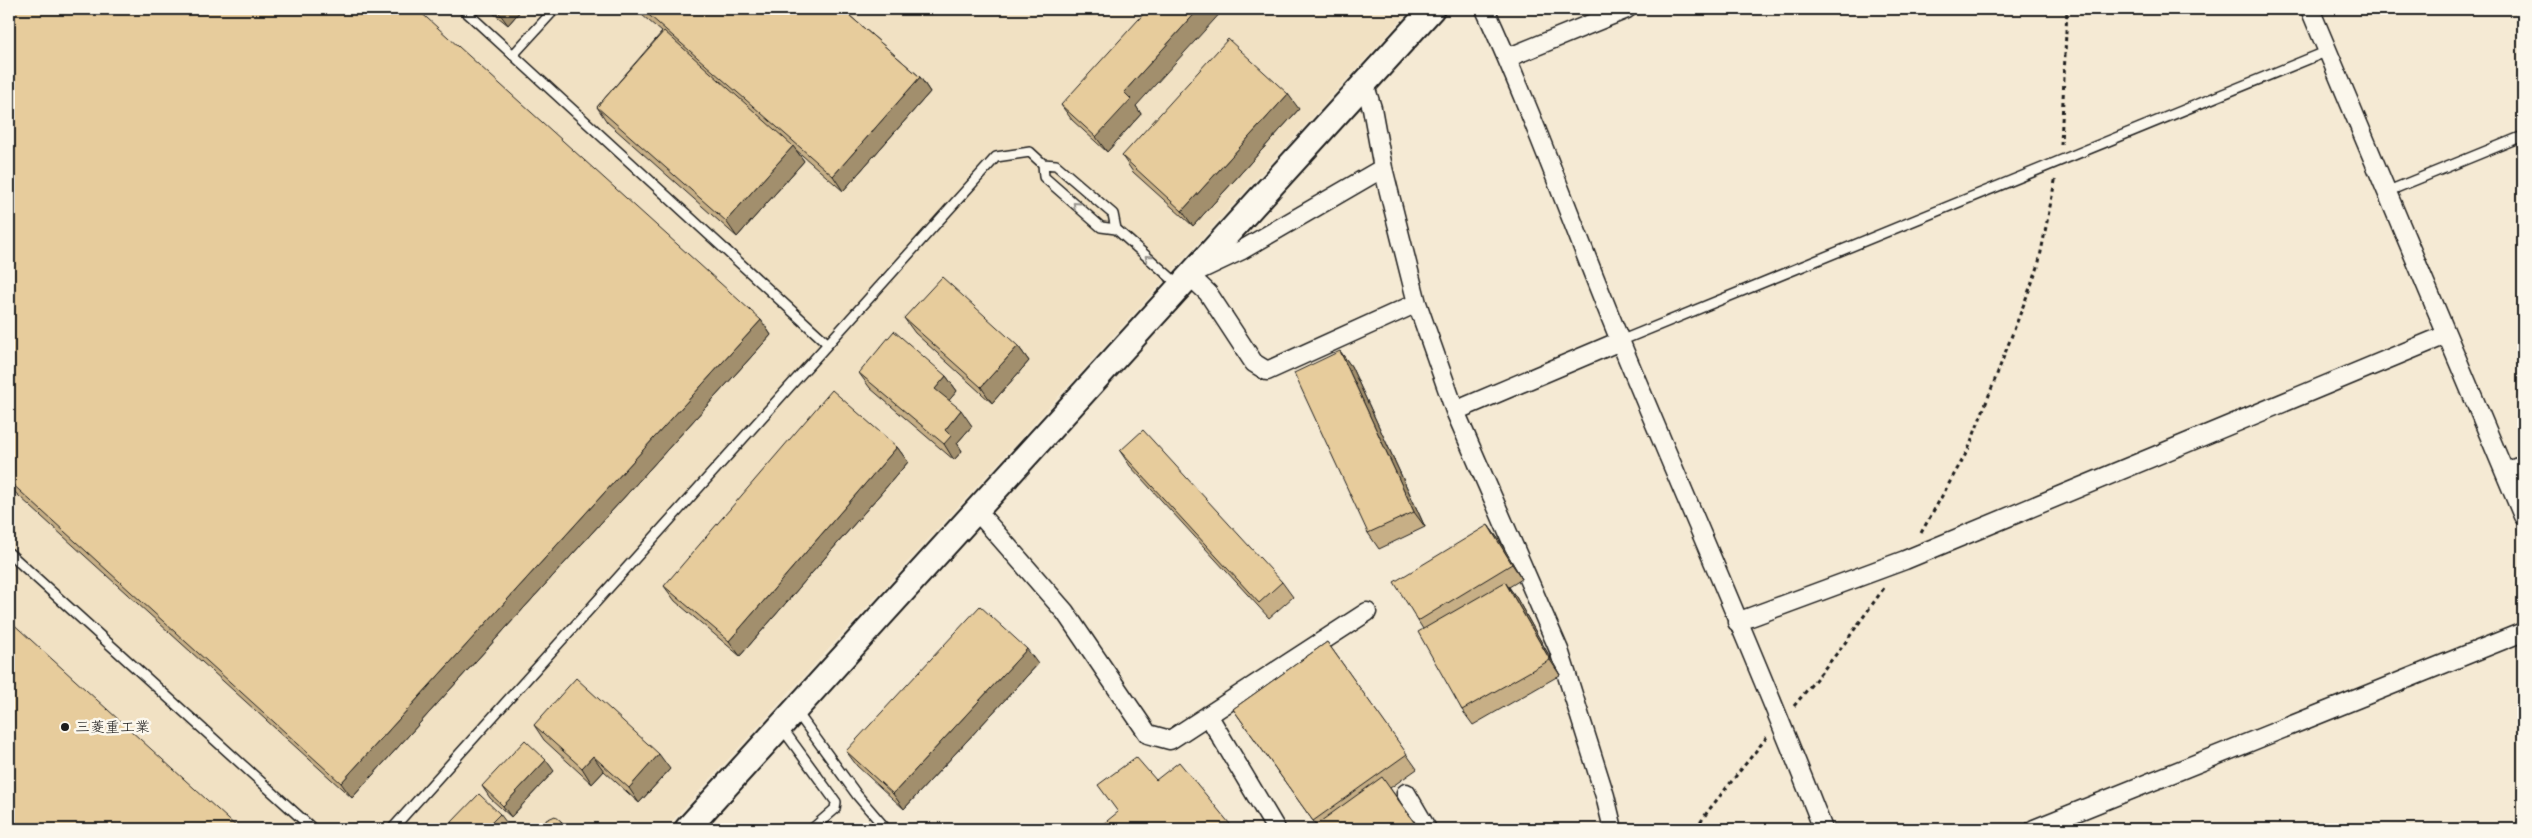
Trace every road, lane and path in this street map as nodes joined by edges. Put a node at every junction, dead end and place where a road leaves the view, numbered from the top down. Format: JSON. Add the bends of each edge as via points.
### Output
{"nodes":[{"id":1,"x":463,"y":9,"type":"edge"},
{"id":2,"x":555,"y":9,"type":"edge"},
{"id":3,"x":1432,"y":9,"type":"edge"},
{"id":4,"x":1485,"y":9,"type":"edge"},
{"id":5,"x":1627,"y":9,"type":"edge"},
{"id":6,"x":2067,"y":9,"type":"edge"},
{"id":7,"x":2310,"y":9,"type":"edge"},
{"id":8,"x":2328,"y":51,"type":"junction"},
{"id":9,"x":514,"y":55,"type":"junction"},
{"id":10,"x":1507,"y":58,"type":"junction"},
{"id":11,"x":1364,"y":83,"type":"junction"},
{"id":12,"x":2523,"y":136,"type":"edge"},
{"id":13,"x":2060,"y":161,"type":"junction"},
{"id":14,"x":1043,"y":164,"type":"junction"},
{"id":15,"x":1383,"y":168,"type":"junction"},
{"id":16,"x":2386,"y":192,"type":"junction"},
{"id":17,"x":1116,"y":229,"type":"junction"},
{"id":18,"x":1185,"y":281,"type":"junction"},
{"id":19,"x":1417,"y":303,"type":"junction"},
{"id":20,"x":2446,"y":335,"type":"junction"},
{"id":21,"x":1620,"y":341,"type":"junction"},
{"id":22,"x":828,"y":344,"type":"junction"},
{"id":23,"x":1455,"y":411,"type":"junction"},
{"id":24,"x":2523,"y":465,"type":"edge"},
{"id":25,"x":2506,"y":472,"type":"junction"},
{"id":26,"x":976,"y":510,"type":"junction"},
{"id":27,"x":2523,"y":516,"type":"edge"},
{"id":28,"x":9,"y":553,"type":"edge"},
{"id":29,"x":1905,"y":560,"type":"junction"},
{"id":30,"x":1367,"y":612,"type":"dead end"},
{"id":31,"x":1737,"y":622,"type":"junction"},
{"id":32,"x":2523,"y":632,"type":"edge"},
{"id":33,"x":1208,"y":715,"type":"junction"},
{"id":34,"x":788,"y":718,"type":"junction"},
{"id":35,"x":1781,"y":720,"type":"junction"},
{"id":36,"x":1406,"y":793,"type":"dead end"},
{"id":37,"x":313,"y":829,"type":"edge"},
{"id":38,"x":392,"y":829,"type":"edge"},
{"id":39,"x":687,"y":829,"type":"edge"},
{"id":40,"x":812,"y":829,"type":"edge"},
{"id":41,"x":886,"y":829,"type":"edge"},
{"id":42,"x":1276,"y":829,"type":"edge"},
{"id":43,"x":1427,"y":829,"type":"edge"},
{"id":44,"x":1612,"y":829,"type":"edge"},
{"id":45,"x":1696,"y":829,"type":"edge"},
{"id":46,"x":1823,"y":829,"type":"edge"},
{"id":47,"x":2034,"y":829,"type":"edge"}],
"edges":[{"from":1,"to":9,"type":"lane"},
{"from":2,"to":9,"type":"lane"},
{"from":3,"to":11,"type":"street"},
{"from":4,"to":10,"type":"street"},
{"from":5,"to":10,"type":"street"},
{"from":6,"to":13,"type":"path"},
{"from":7,"to":8,"type":"street"},
{"from":8,"to":13,"type":"lane"},
{"from":8,"to":16,"type":"street"},
{"from":9,"to":22,"type":"lane"},
{"from":10,"to":21,"type":"street"},
{"from":11,"to":15,"type":"street"},
{"from":11,"to":18,"type":"street"},
{"from":12,"to":16,"type":"lane"},
{"from":13,"to":21,"type":"lane"},
{"from":13,"to":29,"type":"path","via":[[2038,268],[1975,432]]},
{"from":14,"to":17,"type":"lane","via":[[1056,165],[1113,214]]},
{"from":17,"to":14,"type":"lane","one_way":true,"via":[[1101,227],[1044,177]]},
{"from":14,"to":22,"type":"lane","via":[[1030,152],[996,157]]},
{"from":15,"to":18,"type":"street"},
{"from":15,"to":19,"type":"street"},
{"from":16,"to":20,"type":"street"},
{"from":18,"to":17,"type":"lane","one_way":true},
{"from":18,"to":19,"type":"street","via":[[1208,293],[1254,363],[1267,371]]},
{"from":18,"to":26,"type":"street"},
{"from":19,"to":23,"type":"street"},
{"from":20,"to":25,"type":"street"},
{"from":20,"to":29,"type":"street"},
{"from":21,"to":23,"type":"street"},
{"from":21,"to":31,"type":"street"},
{"from":22,"to":38,"type":"lane"},
{"from":23,"to":44,"type":"street","via":[[1559,650],[1605,796]]},
{"from":24,"to":25,"type":"street"},
{"from":25,"to":27,"type":"street"},
{"from":26,"to":33,"type":"street","via":[[1065,612],[1148,734],[1170,740]]},
{"from":26,"to":34,"type":"street"},
{"from":28,"to":37,"type":"lane"},
{"from":29,"to":31,"type":"street"},
{"from":29,"to":35,"type":"path","via":[[1842,647]]},
{"from":30,"to":33,"type":"street"},
{"from":31,"to":35,"type":"street"},
{"from":32,"to":47,"type":"street"},
{"from":33,"to":42,"type":"street"},
{"from":34,"to":39,"type":"street"},
{"from":34,"to":40,"type":"lane","via":[[836,802],[835,809]]},
{"from":34,"to":41,"type":"lane"},
{"from":35,"to":45,"type":"path"},
{"from":35,"to":46,"type":"street"},
{"from":36,"to":43,"type":"street"}]}
